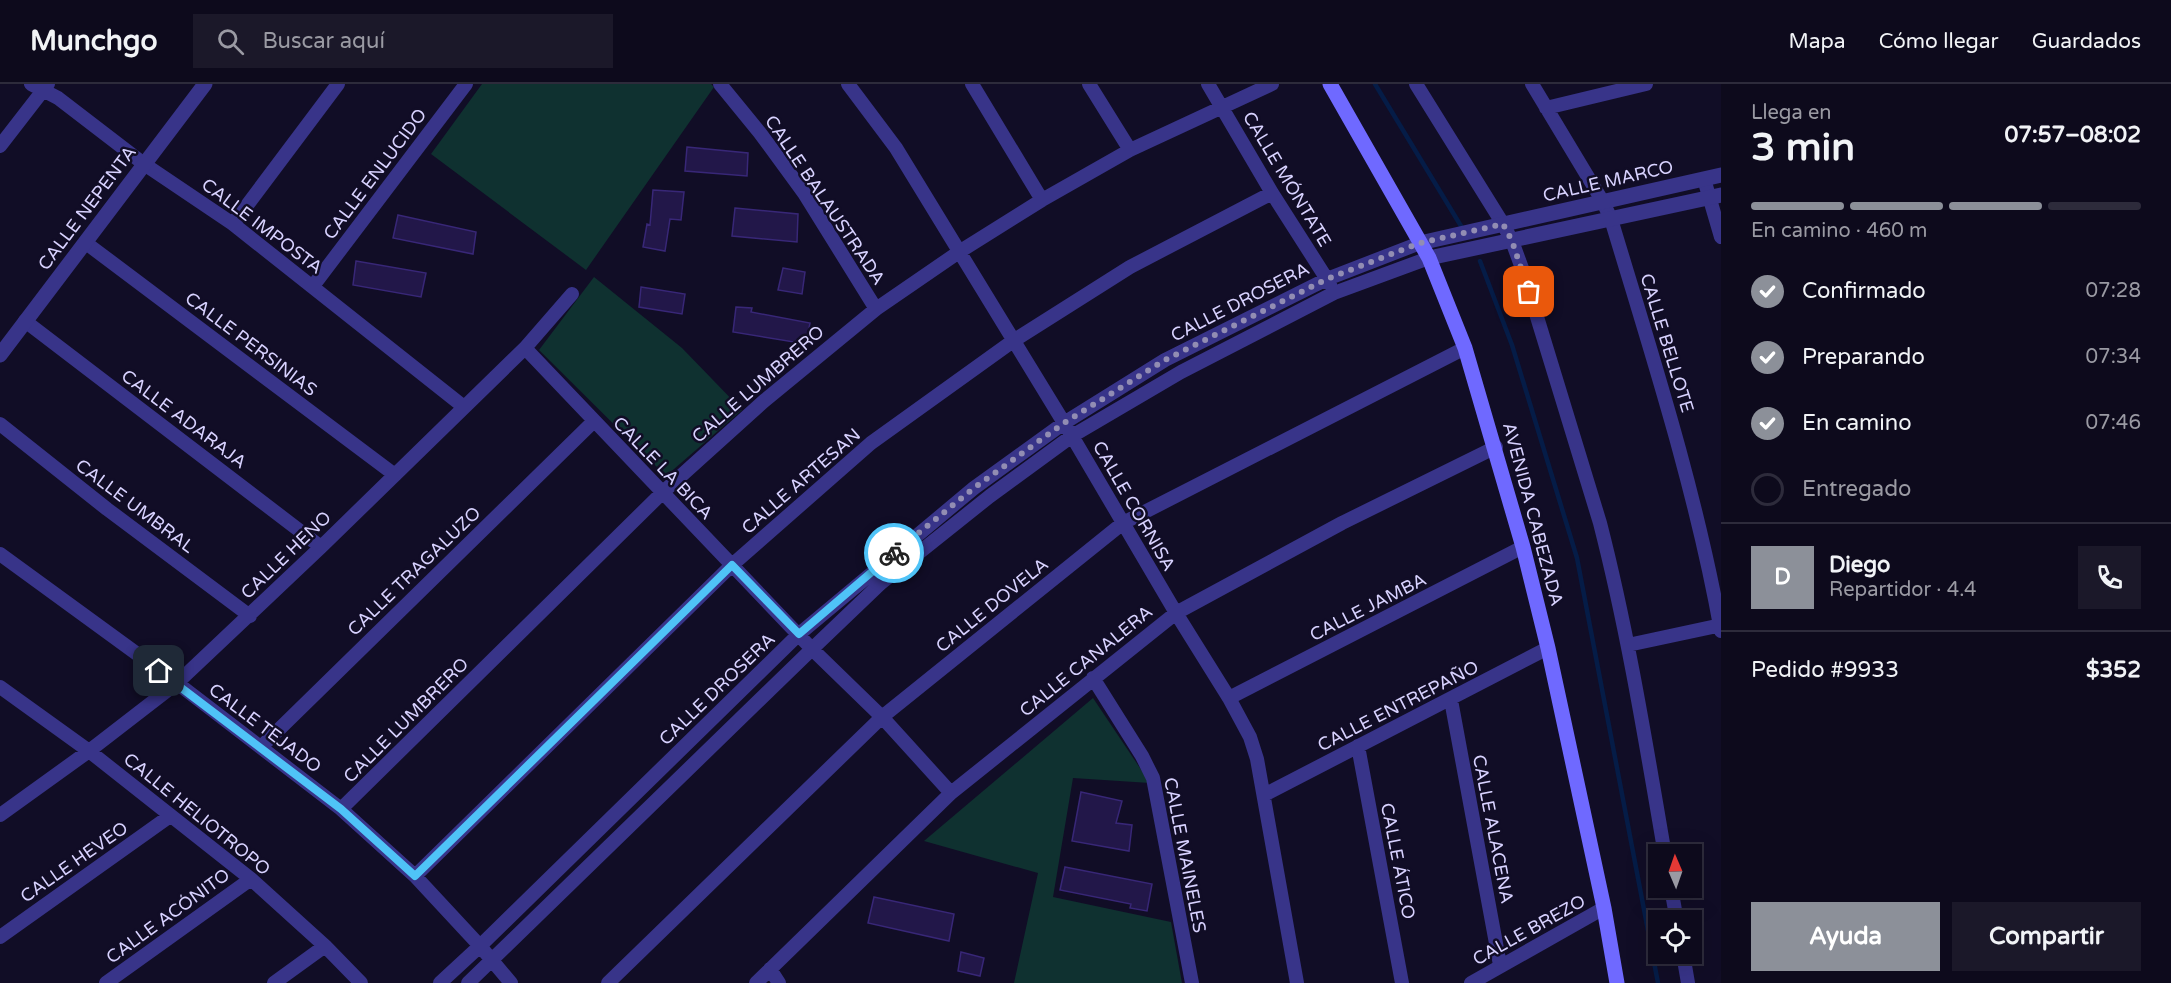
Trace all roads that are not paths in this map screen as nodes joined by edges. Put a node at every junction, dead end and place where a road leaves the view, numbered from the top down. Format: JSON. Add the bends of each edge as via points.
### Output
{"nodes":[{"id":1,"x":205,"y":84,"type":"edge"},
{"id":2,"x":338,"y":84,"type":"edge"},
{"id":3,"x":466,"y":84,"type":"edge"},
{"id":4,"x":720,"y":84,"type":"edge"},
{"id":5,"x":848,"y":84,"type":"edge"},
{"id":6,"x":972,"y":84,"type":"edge"},
{"id":7,"x":1089,"y":84,"type":"edge"},
{"id":8,"x":1208,"y":84,"type":"edge"},
{"id":9,"x":1272,"y":84,"type":"edge"},
{"id":10,"x":1330,"y":84,"type":"edge"},
{"id":11,"x":1416,"y":84,"type":"edge"},
{"id":12,"x":1532,"y":84,"type":"edge"},
{"id":13,"x":1646,"y":84,"type":"edge"},
{"id":14,"x":41,"y":86,"type":"edge"},
{"id":15,"x":1222,"y":106,"type":"junction"},
{"id":16,"x":1546,"y":108,"type":"junction"},
{"id":17,"x":0,"y":146,"type":"edge"},
{"id":18,"x":1130,"y":150,"type":"junction"},
{"id":19,"x":144,"y":164,"type":"junction"},
{"id":20,"x":1721,"y":175,"type":"edge"},
{"id":21,"x":1704,"y":179,"type":"junction"},
{"id":22,"x":1272,"y":193,"type":"junction"},
{"id":23,"x":1715,"y":196,"type":"edge"},
{"id":24,"x":1042,"y":200,"type":"junction"},
{"id":25,"x":1603,"y":202,"type":"junction"},
{"id":26,"x":1611,"y":219,"type":"junction"},
{"id":27,"x":233,"y":224,"type":"junction"},
{"id":28,"x":1503,"y":224,"type":"junction"},
{"id":29,"x":1721,"y":237,"type":"edge"},
{"id":30,"x":1512,"y":241,"type":"junction"},
{"id":31,"x":86,"y":243,"type":"junction"},
{"id":32,"x":1420,"y":243,"type":"junction"},
{"id":33,"x":959,"y":252,"type":"junction"},
{"id":34,"x":1429,"y":258,"type":"junction"},
{"id":35,"x":1327,"y":279,"type":"junction"},
{"id":36,"x":313,"y":286,"type":"junction"},
{"id":37,"x":1334,"y":293,"type":"junction"},
{"id":38,"x":572,"y":294,"type":"dead end"},
{"id":39,"x":876,"y":309,"type":"junction"},
{"id":40,"x":25,"y":321,"type":"junction"},
{"id":41,"x":1013,"y":340,"type":"junction"},
{"id":42,"x":525,"y":348,"type":"junction"},
{"id":43,"x":1466,"y":348,"type":"junction"},
{"id":44,"x":0,"y":355,"type":"edge"},
{"id":45,"x":464,"y":407,"type":"junction"},
{"id":46,"x":593,"y":422,"type":"junction"},
{"id":47,"x":1064,"y":423,"type":"junction"},
{"id":48,"x":0,"y":424,"type":"edge"},
{"id":49,"x":1072,"y":436,"type":"junction"},
{"id":50,"x":1496,"y":447,"type":"junction"},
{"id":51,"x":395,"y":475,"type":"junction"},
{"id":52,"x":662,"y":493,"type":"junction"},
{"id":53,"x":1123,"y":523,"type":"junction"},
{"id":54,"x":321,"y":547,"type":"junction"},
{"id":55,"x":1523,"y":548,"type":"junction"},
{"id":56,"x":0,"y":554,"type":"edge"},
{"id":57,"x":732,"y":565,"type":"junction"},
{"id":58,"x":1176,"y":613,"type":"junction"},
{"id":59,"x":250,"y":616,"type":"junction"},
{"id":60,"x":1721,"y":627,"type":"edge"},
{"id":61,"x":799,"y":634,"type":"junction"},
{"id":62,"x":1628,"y":645,"type":"junction"},
{"id":63,"x":1548,"y":648,"type":"junction"},
{"id":64,"x":812,"y":649,"type":"junction"},
{"id":65,"x":1093,"y":678,"type":"junction"},
{"id":66,"x":177,"y":683,"type":"junction"},
{"id":67,"x":0,"y":688,"type":"edge"},
{"id":68,"x":1229,"y":698,"type":"junction"},
{"id":69,"x":1451,"y":700,"type":"junction"},
{"id":70,"x":882,"y":717,"type":"junction"},
{"id":71,"x":1358,"y":746,"type":"junction"},
{"id":72,"x":261,"y":747,"type":"junction"},
{"id":73,"x":89,"y":751,"type":"junction"},
{"id":74,"x":951,"y":793,"type":"junction"},
{"id":75,"x":1264,"y":795,"type":"junction"},
{"id":76,"x":341,"y":809,"type":"junction"},
{"id":77,"x":0,"y":815,"type":"edge"},
{"id":78,"x":170,"y":816,"type":"junction"},
{"id":79,"x":1663,"y":844,"type":"edge"},
{"id":80,"x":415,"y":876,"type":"junction"},
{"id":81,"x":251,"y":879,"type":"junction"},
{"id":82,"x":1604,"y":908,"type":"junction"},
{"id":83,"x":0,"y":937,"type":"edge"},
{"id":84,"x":325,"y":946,"type":"junction"},
{"id":85,"x":480,"y":946,"type":"junction"},
{"id":86,"x":491,"y":960,"type":"junction"},
{"id":87,"x":1685,"y":964,"type":"edge"},
{"id":88,"x":1500,"y":965,"type":"junction"},
{"id":89,"x":770,"y":969,"type":"junction"},
{"id":90,"x":106,"y":983,"type":"edge"},
{"id":91,"x":274,"y":983,"type":"edge"},
{"id":92,"x":361,"y":983,"type":"edge"},
{"id":93,"x":440,"y":983,"type":"edge"},
{"id":94,"x":468,"y":983,"type":"edge"},
{"id":95,"x":511,"y":983,"type":"edge"},
{"id":96,"x":608,"y":983,"type":"edge"},
{"id":97,"x":756,"y":983,"type":"edge"},
{"id":98,"x":779,"y":983,"type":"edge"},
{"id":99,"x":1192,"y":983,"type":"edge"},
{"id":100,"x":1297,"y":983,"type":"edge"},
{"id":101,"x":1402,"y":983,"type":"edge"},
{"id":102,"x":1471,"y":983,"type":"edge"},
{"id":103,"x":1617,"y":983,"type":"edge"},
{"id":104,"x":1688,"y":983,"type":"edge"}],
"edges":[{"from":1,"to":19,"type":"street","name":"CALLE NEPENTA"},
{"from":2,"to":27,"type":"street"},
{"from":3,"to":36,"type":"street","name":"CALLE ENLUCIDO"},
{"from":4,"to":39,"type":"street","name":"CALLE BALAUSTRADA","via":[[804,193]]},
{"from":5,"to":33,"type":"street","name":"CALLE CORNISA","via":[[896,148]]},
{"from":6,"to":24,"type":"street"},
{"from":7,"to":18,"type":"street"},
{"from":8,"to":15,"type":"street","name":"CALLE MÓNTATE"},
{"from":9,"to":15,"type":"street","name":"CALLE LUMBRERO"},
{"from":10,"to":32,"type":"main road","name":"AVENIDA CABEZADA"},
{"from":11,"to":28,"type":"street"},
{"from":12,"to":16,"type":"street","name":"CALLE BELLOTE"},
{"from":13,"to":16,"type":"street"},
{"from":14,"to":17,"type":"street"},
{"from":14,"to":19,"type":"street","name":"CALLE IMPOSTA"},
{"from":15,"to":18,"type":"street","name":"CALLE LUMBRERO"},
{"from":15,"to":22,"type":"street","name":"CALLE MÓNTATE"},
{"from":16,"to":25,"type":"street","name":"CALLE BELLOTE"},
{"from":18,"to":24,"type":"street","name":"CALLE LUMBRERO"},
{"from":19,"to":27,"type":"street","name":"CALLE IMPOSTA"},
{"from":19,"to":31,"type":"street","name":"CALLE NEPENTA"},
{"from":20,"to":21,"type":"street","name":"CALLE MARCO"},
{"from":21,"to":23,"type":"street"},
{"from":21,"to":25,"type":"street","name":"CALLE MARCO"},
{"from":22,"to":35,"type":"street","name":"CALLE MÓNTATE"},
{"from":22,"to":41,"type":"street","name":"CALLE ARTESAN","via":[[1130,267]]},
{"from":23,"to":26,"type":"street","name":"CALLE MARCO"},
{"from":23,"to":29,"type":"street"},
{"from":24,"to":33,"type":"street","name":"CALLE LUMBRERO"},
{"from":25,"to":26,"type":"street","name":"CALLE BELLOTE"},
{"from":25,"to":28,"type":"street","name":"CALLE MARCO"},
{"from":26,"to":30,"type":"street","name":"CALLE MARCO"},
{"from":26,"to":60,"type":"street","name":"CALLE BELLOTE","via":[[1697,512]]},
{"from":27,"to":36,"type":"street","name":"CALLE IMPOSTA"},
{"from":28,"to":30,"type":"street"},
{"from":28,"to":32,"type":"street","name":"CALLE MARCO"},
{"from":30,"to":34,"type":"street","name":"CALLE MARCO"},
{"from":30,"to":62,"type":"street","via":[[1600,523]]},
{"from":31,"to":40,"type":"street","name":"CALLE NEPENTA"},
{"from":31,"to":51,"type":"street","name":"CALLE PERSINIAS"},
{"from":32,"to":34,"type":"main road","name":"AVENIDA CABEZADA"},
{"from":32,"to":35,"type":"street","name":"CALLE DROSERA"},
{"from":33,"to":39,"type":"street","name":"CALLE LUMBRERO"},
{"from":33,"to":41,"type":"street","name":"CALLE CORNISA"},
{"from":34,"to":37,"type":"street","name":"CALLE DROSERA"},
{"from":34,"to":43,"type":"main road","name":"AVENIDA CABEZADA"},
{"from":35,"to":37,"type":"street","name":"CALLE MÓNTATE"},
{"from":35,"to":47,"type":"street","name":"CALLE DROSERA","via":[[1165,360]]},
{"from":36,"to":45,"type":"street","name":"CALLE IMPOSTA"},
{"from":37,"to":49,"type":"street","name":"CALLE DROSERA","via":[[1181,372]]},
{"from":38,"to":42,"type":"street","name":"CALLE HENO"},
{"from":39,"to":52,"type":"street","name":"CALLE LUMBRERO","via":[[764,401]]},
{"from":40,"to":44,"type":"street","name":"CALLE NEPENTA"},
{"from":40,"to":54,"type":"street","name":"CALLE ADARAJA"},
{"from":41,"to":47,"type":"street","name":"CALLE CORNISA"},
{"from":41,"to":57,"type":"street","name":"CALLE ARTESAN","via":[[871,444]]},
{"from":42,"to":45,"type":"street","name":"CALLE HENO"},
{"from":42,"to":46,"type":"street","name":"CALLE LA BICA"},
{"from":43,"to":50,"type":"main road","name":"AVENIDA CABEZADA"},
{"from":43,"to":53,"type":"street","name":"CALLE DOVELA"},
{"from":45,"to":51,"type":"street","name":"CALLE HENO"},
{"from":46,"to":52,"type":"street","name":"CALLE LA BICA"},
{"from":46,"to":72,"type":"street","name":"CALLE TRAGALUZO"},
{"from":47,"to":49,"type":"street","name":"CALLE CORNISA"},
{"from":47,"to":61,"type":"street","name":"CALLE DROSERA","via":[[974,488]]},
{"from":48,"to":59,"type":"street","name":"CALLE UMBRAL"},
{"from":49,"to":53,"type":"street","name":"CALLE CORNISA"},
{"from":49,"to":64,"type":"street","name":"CALLE DROSERA","via":[[891,576]]},
{"from":50,"to":55,"type":"main road","name":"AVENIDA CABEZADA"},
{"from":50,"to":58,"type":"street","name":"CALLE CANALERA","via":[[1342,523]]},
{"from":51,"to":54,"type":"street","name":"CALLE HENO"},
{"from":52,"to":57,"type":"street","name":"CALLE LA BICA"},
{"from":52,"to":76,"type":"street","name":"CALLE LUMBRERO"},
{"from":53,"to":58,"type":"street","name":"CALLE CORNISA"},
{"from":53,"to":70,"type":"street","name":"CALLE DOVELA"},
{"from":54,"to":59,"type":"street","name":"CALLE HENO"},
{"from":55,"to":63,"type":"main road","name":"AVENIDA CABEZADA"},
{"from":55,"to":68,"type":"street","name":"CALLE JAMBA"},
{"from":56,"to":66,"type":"street","name":"CALLE TEJADO"},
{"from":57,"to":61,"type":"street","name":"CALLE LA BICA"},
{"from":57,"to":80,"type":"street","name":"CALLE ARTESAN"},
{"from":58,"to":65,"type":"street","name":"CALLE CANALERA"},
{"from":58,"to":68,"type":"street","name":"CALLE CORNISA"},
{"from":59,"to":66,"type":"street","name":"CALLE HENO"},
{"from":60,"to":62,"type":"street"},
{"from":61,"to":64,"type":"street","name":"CALLE LA BICA"},
{"from":61,"to":85,"type":"street","name":"CALLE DROSERA"},
{"from":62,"to":79,"type":"street"},
{"from":63,"to":69,"type":"street","name":"CALLE ENTREPAÑO"},
{"from":63,"to":82,"type":"main road","name":"AVENIDA CABEZADA"},
{"from":64,"to":70,"type":"street","name":"CALLE LA BICA"},
{"from":64,"to":86,"type":"street","name":"CALLE DROSERA"},
{"from":65,"to":74,"type":"street","name":"CALLE CANALERA"},
{"from":65,"to":99,"type":"street","name":"CALLE MAINELES","via":[[1154,778]]},
{"from":66,"to":72,"type":"street","name":"CALLE TEJADO"},
{"from":66,"to":73,"type":"street","name":"CALLE HENO"},
{"from":67,"to":73,"type":"street","name":"CALLE HELIOTROPO"},
{"from":68,"to":75,"type":"street","name":"CALLE CORNISA","via":[[1250,737]]},
{"from":69,"to":71,"type":"street","name":"CALLE ENTREPAÑO"},
{"from":69,"to":88,"type":"street","name":"CALLE ALACENA"},
{"from":70,"to":74,"type":"street","name":"CALLE LA BICA"},
{"from":70,"to":96,"type":"street","name":"CALLE DOVELA"},
{"from":71,"to":75,"type":"street","name":"CALLE ENTREPAÑO"},
{"from":71,"to":101,"type":"street","name":"CALLE ÁTICO"},
{"from":72,"to":76,"type":"street","name":"CALLE TEJADO"},
{"from":73,"to":77,"type":"street","name":"CALLE HENO"},
{"from":73,"to":78,"type":"street","name":"CALLE HELIOTROPO"},
{"from":74,"to":89,"type":"street","name":"CALLE CANALERA"},
{"from":75,"to":100,"type":"street","name":"CALLE CORNISA"},
{"from":76,"to":80,"type":"street","name":"CALLE TEJADO"},
{"from":78,"to":81,"type":"street","name":"CALLE HELIOTROPO"},
{"from":78,"to":83,"type":"street","name":"CALLE HEVEO"},
{"from":80,"to":85,"type":"street","name":"CALLE TEJADO"},
{"from":81,"to":84,"type":"street","name":"CALLE HELIOTROPO"},
{"from":81,"to":90,"type":"street","name":"CALLE ACÓNITO"},
{"from":82,"to":88,"type":"street","name":"CALLE BREZO"},
{"from":82,"to":103,"type":"main road","name":"AVENIDA CABEZADA"},
{"from":84,"to":91,"type":"street"},
{"from":84,"to":92,"type":"street","name":"CALLE HELIOTROPO"},
{"from":85,"to":86,"type":"street","name":"CALLE TEJADO"},
{"from":85,"to":93,"type":"street","name":"CALLE DROSERA"},
{"from":86,"to":94,"type":"street","name":"CALLE DROSERA"},
{"from":86,"to":95,"type":"street","name":"CALLE TEJADO"},
{"from":87,"to":104,"type":"street"},
{"from":88,"to":102,"type":"street","name":"CALLE BREZO"},
{"from":89,"to":97,"type":"street","name":"CALLE CANALERA"},
{"from":89,"to":98,"type":"street"}]}
